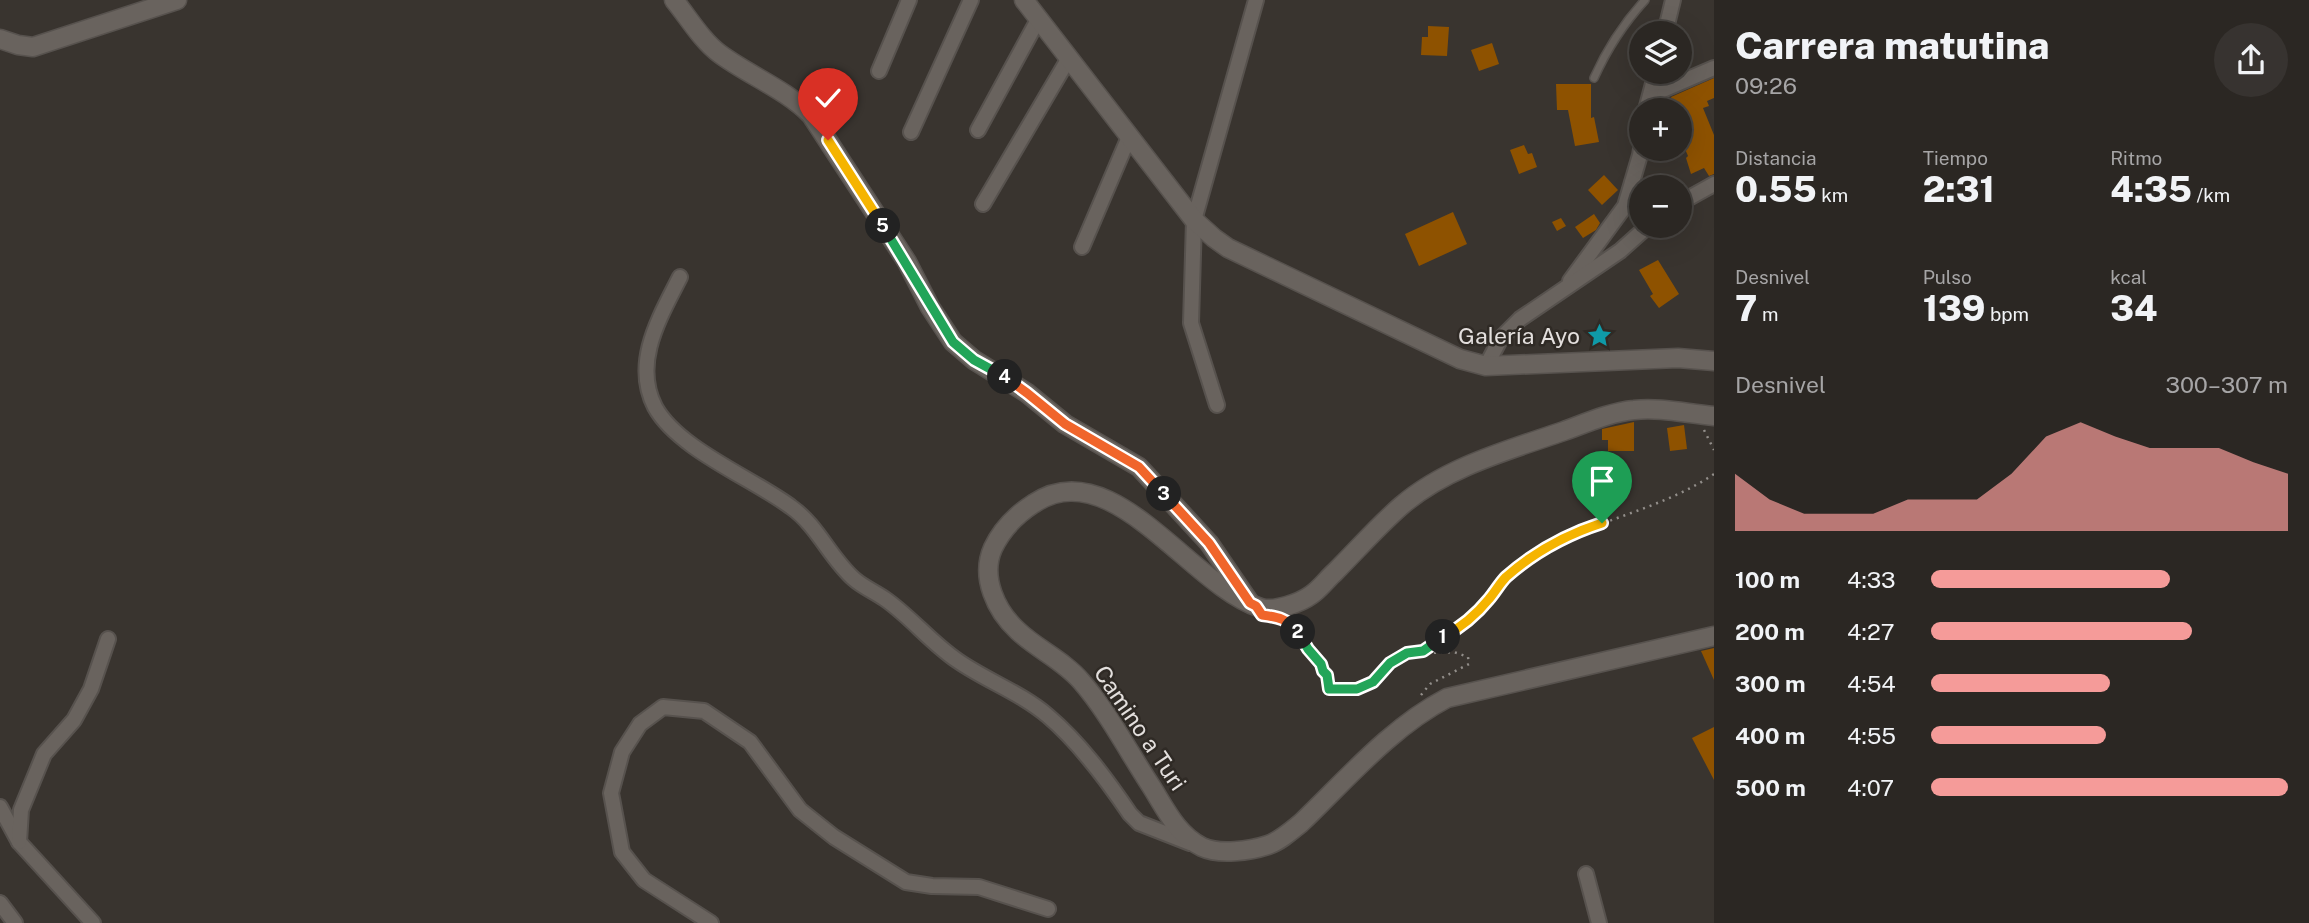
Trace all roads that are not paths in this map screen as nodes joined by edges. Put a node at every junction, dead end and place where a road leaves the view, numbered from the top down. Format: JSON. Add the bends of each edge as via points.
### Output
{"nodes":[{"id":1,"x":177,"y":0,"type":"edge"},
{"id":2,"x":674,"y":0,"type":"edge"},
{"id":3,"x":909,"y":0,"type":"edge"},
{"id":4,"x":971,"y":0,"type":"edge"},
{"id":5,"x":1256,"y":0,"type":"edge"},
{"id":6,"x":1645,"y":0,"type":"edge"},
{"id":7,"x":1673,"y":0,"type":"edge"},
{"id":8,"x":1032,"y":7,"type":"edge"},
{"id":9,"x":1668,"y":21,"type":"edge"},
{"id":10,"x":0,"y":39,"type":"edge"},
{"id":11,"x":1069,"y":58,"type":"junction"},
{"id":12,"x":1714,"y":68,"type":"edge"},
{"id":13,"x":879,"y":71,"type":"dead end"},
{"id":14,"x":1594,"y":78,"type":"dead end"},
{"id":15,"x":1653,"y":84,"type":"edge"},
{"id":16,"x":1651,"y":95,"type":"junction"},
{"id":17,"x":1650,"y":98,"type":"edge"},
{"id":18,"x":978,"y":130,"type":"dead end"},
{"id":19,"x":911,"y":132,"type":"dead end"},
{"id":20,"x":1129,"y":137,"type":"junction"},
{"id":21,"x":1638,"y":161,"type":"edge"},
{"id":22,"x":1714,"y":184,"type":"edge"},
{"id":23,"x":1692,"y":196,"type":"edge"},
{"id":24,"x":984,"y":204,"type":"dead end"},
{"id":25,"x":1194,"y":220,"type":"junction"},
{"id":26,"x":1635,"y":238,"type":"edge"},
{"id":27,"x":1082,"y":247,"type":"dead end"},
{"id":28,"x":680,"y":277,"type":"dead end"},
{"id":29,"x":1563,"y":290,"type":"junction"},
{"id":30,"x":1714,"y":361,"type":"edge"},
{"id":31,"x":1486,"y":366,"type":"junction"},
{"id":32,"x":1217,"y":405,"type":"dead end"},
{"id":33,"x":1714,"y":416,"type":"edge"},
{"id":34,"x":1250,"y":603,"type":"junction"},
{"id":35,"x":1714,"y":635,"type":"edge"},
{"id":36,"x":108,"y":639,"type":"dead end"},
{"id":37,"x":0,"y":807,"type":"edge"},
{"id":38,"x":19,"y":842,"type":"junction"},
{"id":39,"x":1201,"y":847,"type":"junction"},
{"id":40,"x":1586,"y":874,"type":"dead end"},
{"id":41,"x":0,"y":903,"type":"edge"},
{"id":42,"x":1048,"y":909,"type":"dead end"},
{"id":43,"x":15,"y":923,"type":"edge"},
{"id":44,"x":93,"y":923,"type":"edge"},
{"id":45,"x":711,"y":923,"type":"edge"},
{"id":46,"x":1600,"y":923,"type":"edge"}],
"edges":[{"from":1,"to":10,"type":"street","via":[[33,47]]},
{"from":2,"to":34,"type":"street","via":[[717,52],[794,98],[811,115],[953,342],[1065,424],[1139,467],[1209,543]]},
{"from":3,"to":13,"type":"street"},
{"from":4,"to":19,"type":"street"},
{"from":5,"to":25,"type":"street"},
{"from":6,"to":14,"type":"lane","via":[[1609,47]]},
{"from":7,"to":9,"type":"street"},
{"from":8,"to":11,"type":"street"},
{"from":8,"to":18,"type":"street"},
{"from":11,"to":20,"type":"street"},
{"from":11,"to":24,"type":"street"},
{"from":12,"to":16,"type":"street"},
{"from":15,"to":16,"type":"street"},
{"from":16,"to":17,"type":"street"},
{"from":20,"to":25,"type":"street"},
{"from":20,"to":27,"type":"street"},
{"from":21,"to":29,"type":"street","via":[[1625,206]]},
{"from":22,"to":23,"type":"street"},
{"from":25,"to":31,"type":"street","via":[[1228,248],[1460,359]]},
{"from":25,"to":32,"type":"street","via":[[1191,323]]},
{"from":26,"to":29,"type":"street"},
{"from":28,"to":39,"type":"street","via":[[651,335],[648,354],[655,407],[670,428],[792,507],[855,580],[885,599],[957,661],[1047,715],[1139,823]]},
{"from":29,"to":31,"type":"street","via":[[1520,319],[1501,338]]},
{"from":30,"to":31,"type":"street","via":[[1665,358]]},
{"from":33,"to":34,"type":"street","name":"Camino a Turi","via":[[1632,410],[1496,454],[1434,482],[1402,505],[1311,596],[1264,609]]},
{"from":34,"to":39,"type":"street","name":"Camino a Turi","via":[[1224,589],[1130,513],[1083,491],[1062,491],[1041,499],[1002,531],[991,552],[992,593],[1003,613],[1017,631],[1078,677],[1179,830]]},
{"from":35,"to":39,"type":"street","via":[[1447,698],[1425,709],[1287,834],[1268,845],[1232,851]]},
{"from":36,"to":38,"type":"street","via":[[86,699],[44,754],[21,810]]},
{"from":37,"to":38,"type":"street"},
{"from":38,"to":44,"type":"street"},
{"from":40,"to":46,"type":"street"},
{"from":41,"to":43,"type":"street"},
{"from":42,"to":45,"type":"street","via":[[979,887],[906,882],[800,810],[750,742],[704,711],[663,707],[640,724],[622,752],[611,793],[622,852],[644,880]]}]}
